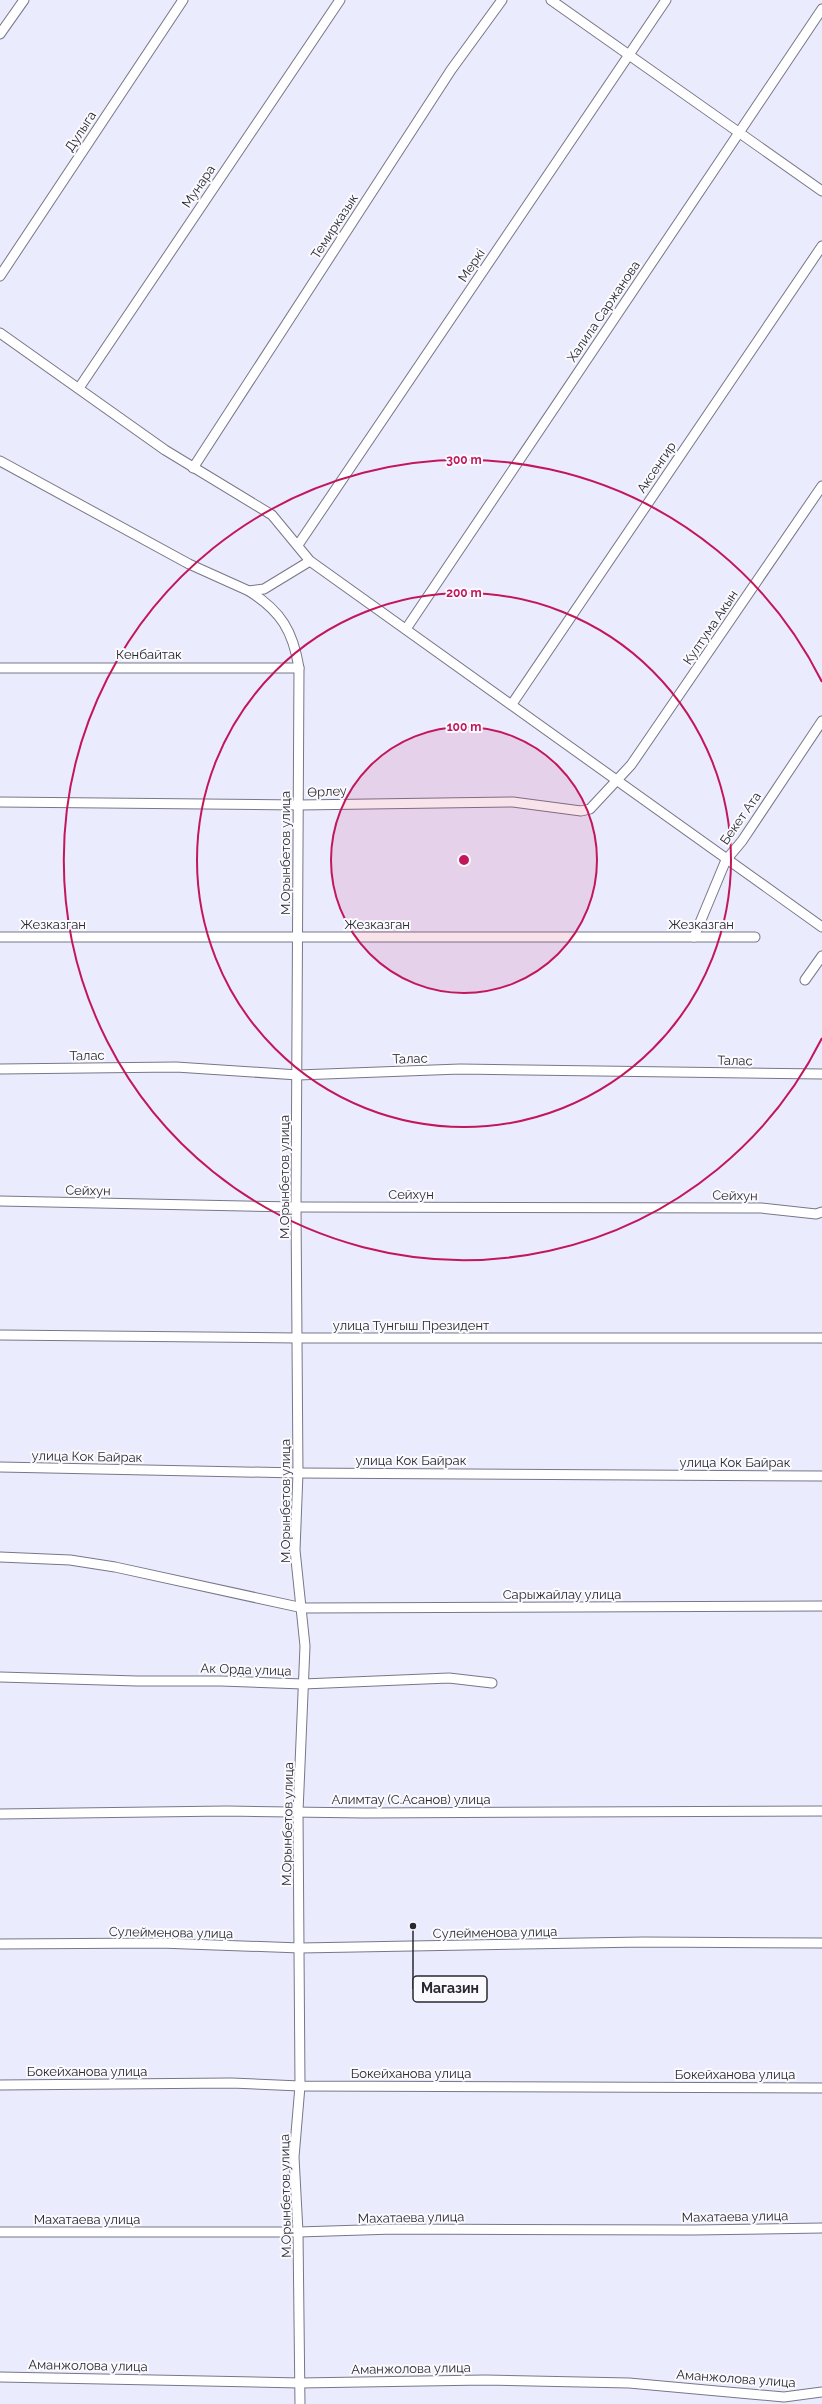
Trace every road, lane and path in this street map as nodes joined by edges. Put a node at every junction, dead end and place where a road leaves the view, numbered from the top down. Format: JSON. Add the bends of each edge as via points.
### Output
{"nodes":[{"id":1,"x":24,"y":0,"type":"edge"},
{"id":2,"x":183,"y":0,"type":"edge"},
{"id":3,"x":340,"y":0,"type":"edge"},
{"id":4,"x":502,"y":0,"type":"edge"},
{"id":5,"x":552,"y":0,"type":"edge"},
{"id":6,"x":666,"y":0,"type":"edge"},
{"id":7,"x":822,"y":9,"type":"edge"},
{"id":8,"x":0,"y":34,"type":"edge"},
{"id":9,"x":629,"y":54,"type":"junction"},
{"id":10,"x":739,"y":132,"type":"junction"},
{"id":11,"x":822,"y":191,"type":"edge"},
{"id":12,"x":822,"y":246,"type":"edge"},
{"id":13,"x":0,"y":276,"type":"edge"},
{"id":14,"x":0,"y":333,"type":"edge"},
{"id":15,"x":79,"y":388,"type":"junction"},
{"id":16,"x":0,"y":461,"type":"edge"},
{"id":17,"x":193,"y":468,"type":"junction"},
{"id":18,"x":822,"y":486,"type":"edge"},
{"id":19,"x":298,"y":545,"type":"junction"},
{"id":20,"x":310,"y":561,"type":"junction"},
{"id":21,"x":249,"y":591,"type":"junction"},
{"id":22,"x":406,"y":629,"type":"junction"},
{"id":23,"x":0,"y":668,"type":"edge"},
{"id":24,"x":299,"y":668,"type":"junction"},
{"id":25,"x":512,"y":704,"type":"junction"},
{"id":26,"x":822,"y":721,"type":"edge"},
{"id":27,"x":616,"y":780,"type":"junction"},
{"id":28,"x":0,"y":802,"type":"edge"},
{"id":29,"x":299,"y":805,"type":"junction"},
{"id":30,"x":726,"y":860,"type":"junction"},
{"id":31,"x":822,"y":927,"type":"edge"},
{"id":32,"x":694,"y":937,"type":"junction"},
{"id":33,"x":755,"y":937,"type":"dead end"},
{"id":34,"x":0,"y":938,"type":"edge"},
{"id":35,"x":298,"y":938,"type":"junction"},
{"id":36,"x":822,"y":956,"type":"edge"},
{"id":37,"x":805,"y":980,"type":"dead end"},
{"id":38,"x":0,"y":1069,"type":"edge"},
{"id":39,"x":822,"y":1074,"type":"edge"},
{"id":40,"x":298,"y":1075,"type":"junction"},
{"id":41,"x":0,"y":1201,"type":"edge"},
{"id":42,"x":296,"y":1207,"type":"junction"},
{"id":43,"x":822,"y":1212,"type":"edge"},
{"id":44,"x":0,"y":1335,"type":"edge"},
{"id":45,"x":297,"y":1338,"type":"junction"},
{"id":46,"x":822,"y":1338,"type":"edge"},
{"id":47,"x":0,"y":1467,"type":"edge"},
{"id":48,"x":298,"y":1473,"type":"junction"},
{"id":49,"x":822,"y":1476,"type":"edge"},
{"id":50,"x":2,"y":1557,"type":"edge"},
{"id":51,"x":822,"y":1606,"type":"edge"},
{"id":52,"x":303,"y":1608,"type":"junction"},
{"id":53,"x":0,"y":1677,"type":"edge"},
{"id":54,"x":492,"y":1683,"type":"dead end"},
{"id":55,"x":303,"y":1684,"type":"junction"},
{"id":56,"x":822,"y":1811,"type":"edge"},
{"id":57,"x":298,"y":1812,"type":"junction"},
{"id":58,"x":0,"y":1814,"type":"edge"},
{"id":59,"x":822,"y":1943,"type":"edge"},
{"id":60,"x":0,"y":1944,"type":"edge"},
{"id":61,"x":300,"y":1948,"type":"junction"},
{"id":62,"x":0,"y":2085,"type":"edge"},
{"id":63,"x":300,"y":2086,"type":"junction"},
{"id":64,"x":822,"y":2088,"type":"edge"},
{"id":65,"x":822,"y":2228,"type":"edge"},
{"id":66,"x":0,"y":2232,"type":"edge"},
{"id":67,"x":298,"y":2232,"type":"junction"},
{"id":68,"x":0,"y":2377,"type":"edge"},
{"id":69,"x":300,"y":2383,"type":"junction"},
{"id":70,"x":822,"y":2392,"type":"edge"},
{"id":71,"x":300,"y":2404,"type":"edge"}],
"edges":[{"from":1,"to":8,"type":"street"},
{"from":2,"to":13,"type":"street","name":"Дулыга"},
{"from":3,"to":15,"type":"street","name":"Мунара"},
{"from":4,"to":17,"type":"street","name":"Темирказык","via":[[451,70]]},
{"from":5,"to":9,"type":"street"},
{"from":6,"to":9,"type":"street","name":"Меркі"},
{"from":7,"to":10,"type":"street","name":"Халила Саржанова"},
{"from":9,"to":10,"type":"street"},
{"from":9,"to":19,"type":"street","name":"Меркі"},
{"from":10,"to":11,"type":"street"},
{"from":10,"to":22,"type":"street","name":"Халила Саржанова"},
{"from":12,"to":25,"type":"street","name":"Аксенгир"},
{"from":14,"to":15,"type":"street"},
{"from":15,"to":17,"type":"street"},
{"from":16,"to":21,"type":"street","name":"М.Орынбетов улица","via":[[189,564]]},
{"from":17,"to":19,"type":"street","via":[[272,515]]},
{"from":18,"to":27,"type":"street","name":"Култума Акын","via":[[631,765]]},
{"from":19,"to":20,"type":"street"},
{"from":20,"to":21,"type":"street","via":[[264,589]]},
{"from":20,"to":22,"type":"street"},
{"from":21,"to":24,"type":"street","name":"М.Орынбетов улица","via":[[266,601],[284,623],[295,646]]},
{"from":22,"to":25,"type":"street"},
{"from":23,"to":24,"type":"street","name":"Кенбайтак"},
{"from":24,"to":29,"type":"street","name":"М.Орынбетов улица"},
{"from":25,"to":27,"type":"street"},
{"from":26,"to":30,"type":"street","name":"Бекет Ата","via":[[742,841]]},
{"from":27,"to":29,"type":"street","name":"Өрлеу","via":[[590,810],[581,811],[513,802]]},
{"from":27,"to":30,"type":"street"},
{"from":28,"to":29,"type":"street","name":"Өрлеу"},
{"from":29,"to":35,"type":"street","name":"М.Орынбетов улица"},
{"from":30,"to":31,"type":"street"},
{"from":30,"to":32,"type":"street","name":"Бекет Ата"},
{"from":32,"to":33,"type":"street","name":"Жезказган"},
{"from":32,"to":35,"type":"street","name":"Жезказган"},
{"from":34,"to":35,"type":"street","name":"Жезказган"},
{"from":35,"to":40,"type":"street","name":"М.Орынбетов улица"},
{"from":36,"to":37,"type":"street"},
{"from":38,"to":40,"type":"street","name":"Талас","via":[[176,1067]]},
{"from":39,"to":40,"type":"street","name":"Талас","via":[[460,1069]]},
{"from":40,"to":42,"type":"street","name":"М.Орынбетов улица"},
{"from":41,"to":42,"type":"street","name":"Сейхун"},
{"from":42,"to":43,"type":"street","name":"Сейхун","via":[[604,1206],[761,1208],[816,1214]]},
{"from":42,"to":45,"type":"street","name":"М.Орынбетов улица"},
{"from":44,"to":45,"type":"street","name":"улица Тунгыш Президент"},
{"from":45,"to":46,"type":"street","name":"улица Тунгыш Президент"},
{"from":45,"to":48,"type":"street","name":"М.Орынбетов улица"},
{"from":47,"to":48,"type":"street","name":"улица Кок Байрак"},
{"from":48,"to":49,"type":"street","name":"улица Кок Байрак"},
{"from":48,"to":52,"type":"street","name":"М.Орынбетов улица","via":[[295,1550]]},
{"from":50,"to":52,"type":"street","name":"Сарыжайлау улица","via":[[70,1560],[115,1567]]},
{"from":51,"to":52,"type":"street","name":"Сарыжайлау улица"},
{"from":52,"to":55,"type":"street","name":"М.Орынбетов улица"},
{"from":53,"to":55,"type":"street","name":"Ак Орда улица"},
{"from":54,"to":55,"type":"street","name":"Ак Орда улица","via":[[449,1678]]},
{"from":55,"to":57,"type":"street","name":"М.Орынбетов улица"},
{"from":56,"to":57,"type":"street","name":"Алимтау (С.Асанов) улица"},
{"from":57,"to":58,"type":"street","name":"Алимтау (С.Асанов) улица"},
{"from":57,"to":61,"type":"street","name":"М.Орынбетов улица"},
{"from":59,"to":61,"type":"street","name":"Сулейменова улица","via":[[644,1942]]},
{"from":60,"to":61,"type":"street","name":"Сулейменова улица","via":[[160,1943]]},
{"from":61,"to":63,"type":"street","name":"М.Орынбетов улица"},
{"from":62,"to":63,"type":"street","name":"Бокейханова улица","via":[[231,2083]]},
{"from":63,"to":64,"type":"street","name":"Бокейханова улица"},
{"from":63,"to":67,"type":"street","name":"М.Орынбетов улица","via":[[294,2157]]},
{"from":65,"to":67,"type":"street","name":"Махатаева улица","via":[[394,2229]]},
{"from":66,"to":67,"type":"street","name":"Махатаева улица"},
{"from":67,"to":69,"type":"street","name":"М.Орынбетов улица"},
{"from":68,"to":69,"type":"street","name":"Аманжолова улица"},
{"from":69,"to":70,"type":"street","name":"Аманжолова улица","via":[[484,2380],[629,2383],[784,2397]]},
{"from":69,"to":71,"type":"street","name":"М.Орынбетов улица"}]}
